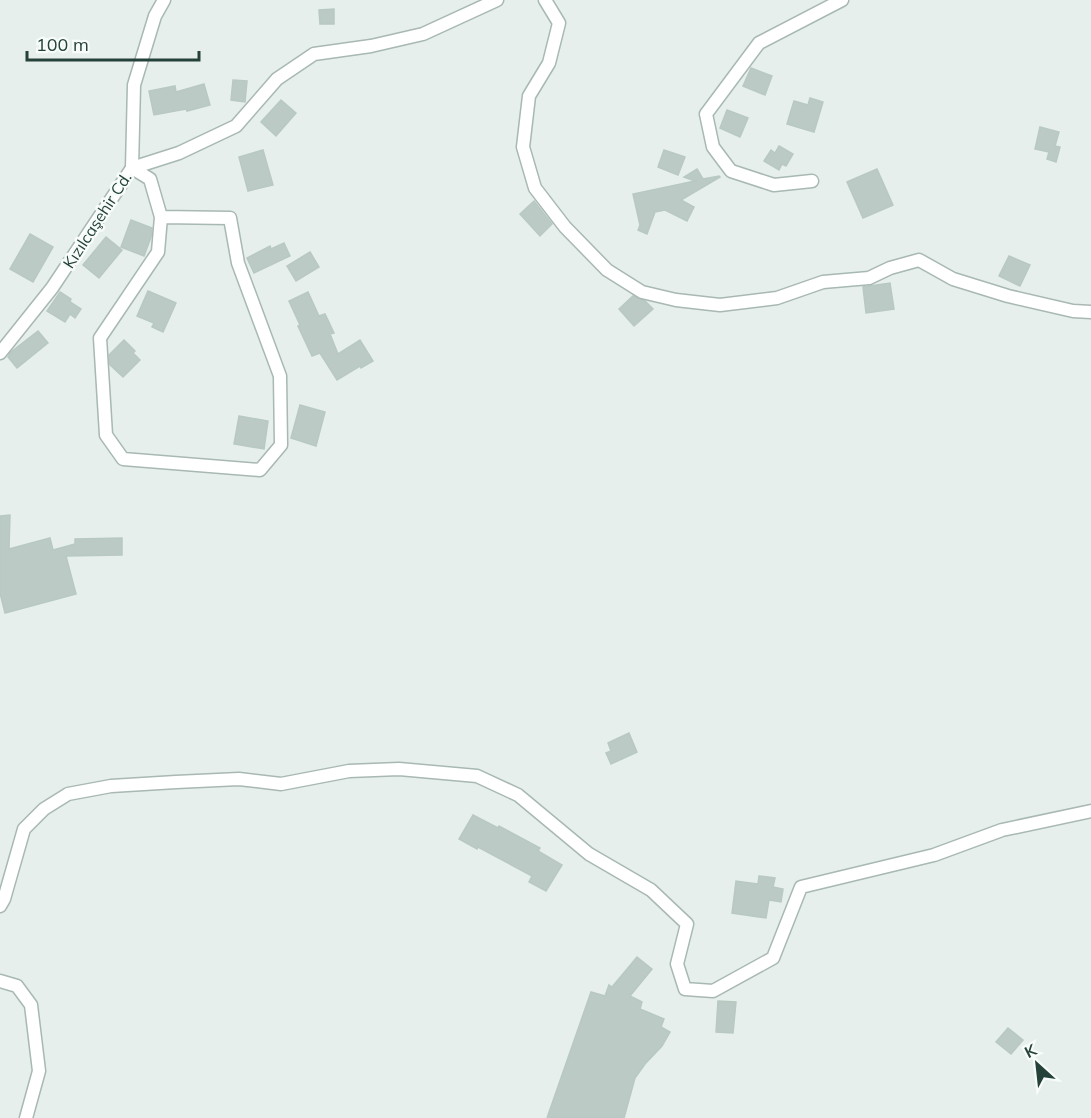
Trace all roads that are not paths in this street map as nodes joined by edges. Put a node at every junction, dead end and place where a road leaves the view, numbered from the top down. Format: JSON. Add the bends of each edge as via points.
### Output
{"nodes":[{"id":1,"x":164,"y":0,"type":"edge"},
{"id":2,"x":497,"y":0,"type":"edge"},
{"id":3,"x":545,"y":0,"type":"edge"},
{"id":4,"x":842,"y":0,"type":"edge"},
{"id":5,"x":132,"y":168,"type":"junction"},
{"id":6,"x":812,"y":181,"type":"dead end"},
{"id":7,"x":161,"y":217,"type":"junction"},
{"id":8,"x":1091,"y":312,"type":"edge"},
{"id":9,"x":0,"y":352,"type":"edge"},
{"id":10,"x":1091,"y":811,"type":"edge"},
{"id":11,"x":0,"y":906,"type":"edge"},
{"id":12,"x":0,"y":981,"type":"edge"},
{"id":13,"x":26,"y":1118,"type":"edge"}],
"edges":[{"from":1,"to":5,"type":"street","name":"Kızılcaşehir Cd.","via":[[154,16],[134,85]]},
{"from":2,"to":5,"type":"street","via":[[423,34],[314,54],[277,78],[236,126],[179,153]]},
{"from":3,"to":8,"type":"street","via":[[559,23],[549,63],[529,96],[523,147],[535,188],[607,270],[642,292],[720,305],[777,298],[823,282],[869,279],[919,260],[953,279],[1008,296]]},
{"from":4,"to":6,"type":"street","via":[[759,44],[706,114],[713,147],[731,171],[774,185]]},
{"from":5,"to":7,"type":"street","via":[[150,179]]},
{"from":5,"to":9,"type":"street","name":"Kızılcaşehir Cd.","via":[[52,288]]},
{"from":7,"to":7,"type":"street","via":[[158,252],[100,338],[106,435],[123,459],[260,470],[281,445],[280,376],[238,263],[230,218]]},
{"from":10,"to":11,"type":"street","via":[[1002,830],[934,855],[801,887],[773,958],[713,991],[684,989],[676,964],[687,924],[651,890],[589,854],[518,795],[477,776],[399,769],[349,771],[281,784],[239,779],[111,786],[68,794],[44,809],[24,829]]},
{"from":12,"to":13,"type":"street","via":[[17,986],[31,1005],[39,1071]]}]}
